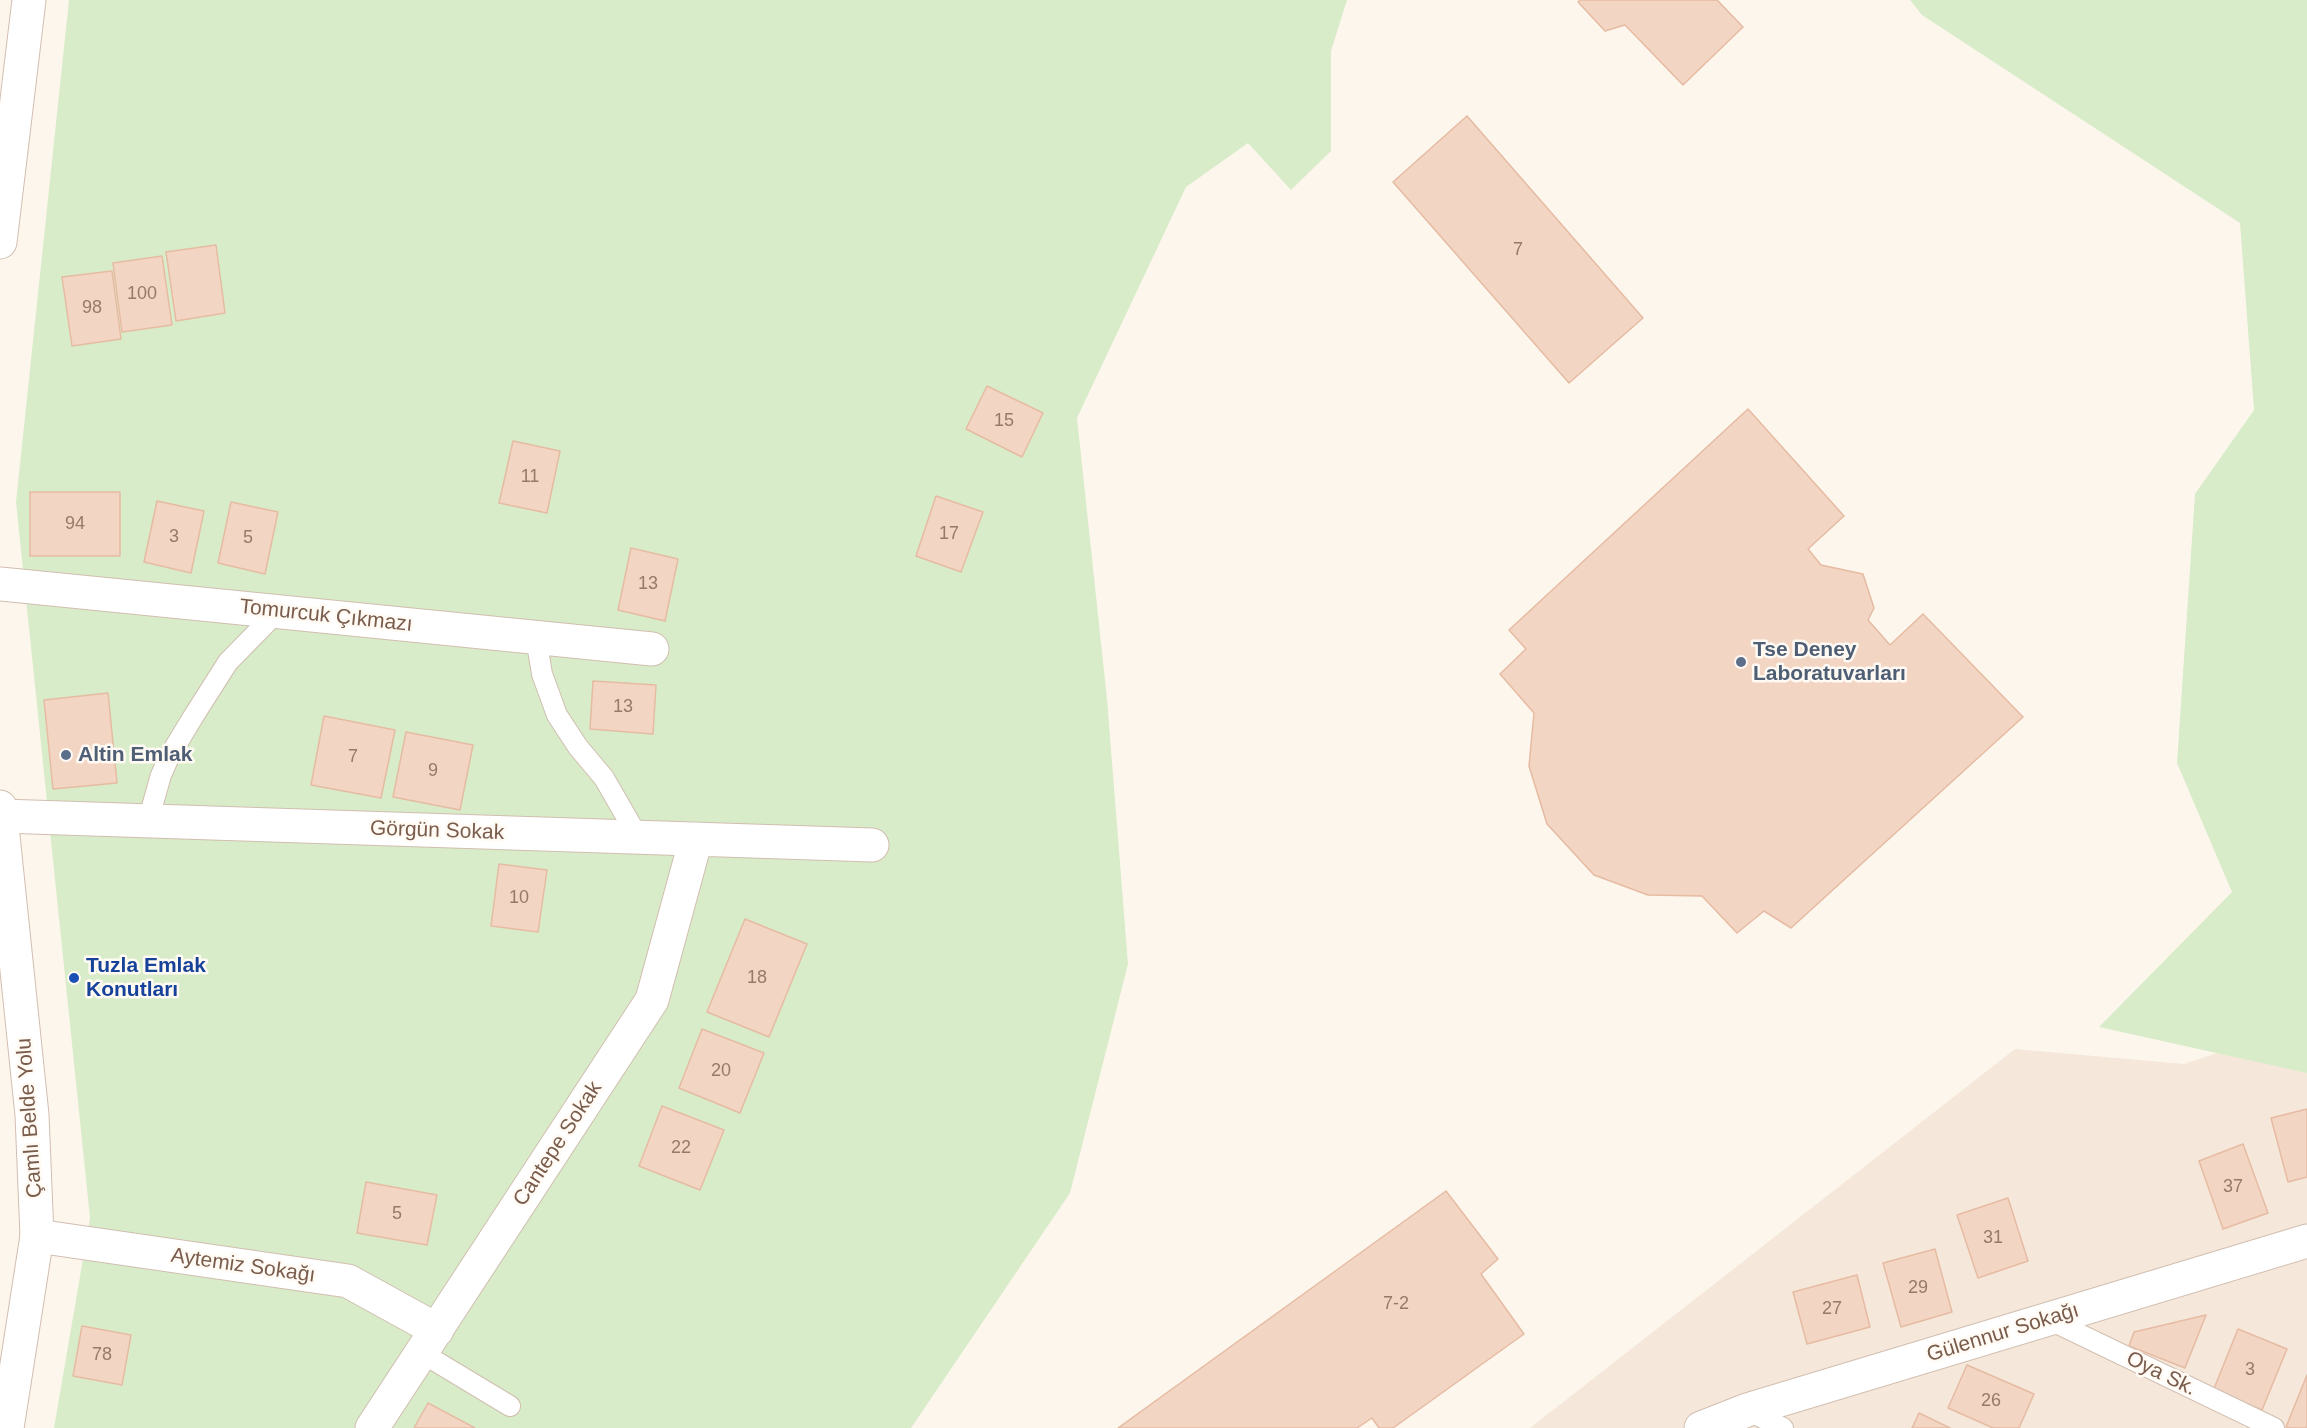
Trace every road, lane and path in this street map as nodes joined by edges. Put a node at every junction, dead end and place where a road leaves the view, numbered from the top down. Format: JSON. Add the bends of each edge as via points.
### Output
{"nodes":[{"id":1,"x":29,"y":0,"type":"edge"},
{"id":2,"x":0,"y":243,"type":"edge"},
{"id":3,"x":0,"y":584,"type":"edge"},
{"id":4,"x":278,"y":611,"type":"junction"},
{"id":5,"x":536,"y":637,"type":"junction"},
{"id":6,"x":652,"y":649,"type":"dead end"},
{"id":7,"x":1,"y":812,"type":"edge"},
{"id":8,"x":148,"y":821,"type":"junction"},
{"id":9,"x":638,"y":837,"type":"junction"},
{"id":10,"x":696,"y":839,"type":"junction"},
{"id":11,"x":872,"y":845,"type":"dead end"},
{"id":12,"x":37,"y":1236,"type":"junction"},
{"id":13,"x":2307,"y":1241,"type":"edge"},
{"id":14,"x":2048,"y":1319,"type":"junction"},
{"id":15,"x":429,"y":1342,"type":"junction"},
{"id":16,"x":510,"y":1406,"type":"dead end"},
{"id":17,"x":1747,"y":1410,"type":"junction"},
{"id":18,"x":7,"y":1428,"type":"edge"},
{"id":19,"x":372,"y":1428,"type":"edge"},
{"id":20,"x":1701,"y":1428,"type":"edge"},
{"id":21,"x":1783,"y":1428,"type":"edge"},
{"id":22,"x":2274,"y":1428,"type":"edge"}],
"edges":[{"from":1,"to":2,"type":"street"},
{"from":3,"to":4,"type":"street","name":"Tomurcuk Çıkmazı"},
{"from":4,"to":5,"type":"street","name":"Tomurcuk Çıkmazı"},
{"from":4,"to":8,"type":"lane","via":[[228,662],[192,717],[161,775]]},
{"from":5,"to":6,"type":"street","name":"Tomurcuk Çıkmazı"},
{"from":5,"to":9,"type":"lane","via":[[542,674],[557,715],[604,778]]},
{"from":7,"to":8,"type":"street","name":"Görgün Sokak"},
{"from":7,"to":12,"type":"street","name":"Çamlı Belde Yolu","via":[[32,1115]]},
{"from":8,"to":9,"type":"street","name":"Görgün Sokak"},
{"from":9,"to":10,"type":"street","name":"Görgün Sokak"},
{"from":10,"to":11,"type":"street","name":"Görgün Sokak"},
{"from":10,"to":15,"type":"street","name":"Cantepe Sokak","via":[[652,1000]]},
{"from":12,"to":15,"type":"street","name":"Aytemiz Sokağı","via":[[348,1281]]},
{"from":12,"to":18,"type":"street","name":"Çamlı Belde Yolu"},
{"from":13,"to":14,"type":"street","name":"Gülennur Sokağı"},
{"from":14,"to":17,"type":"street","name":"Gülennur Sokağı"},
{"from":14,"to":22,"type":"lane","name":"Oya Sk."},
{"from":15,"to":16,"type":"lane"},
{"from":15,"to":19,"type":"street","name":"Cantepe Sokak"},
{"from":17,"to":20,"type":"street","name":"Gülennur Sokağı"},
{"from":17,"to":21,"type":"lane"}]}
